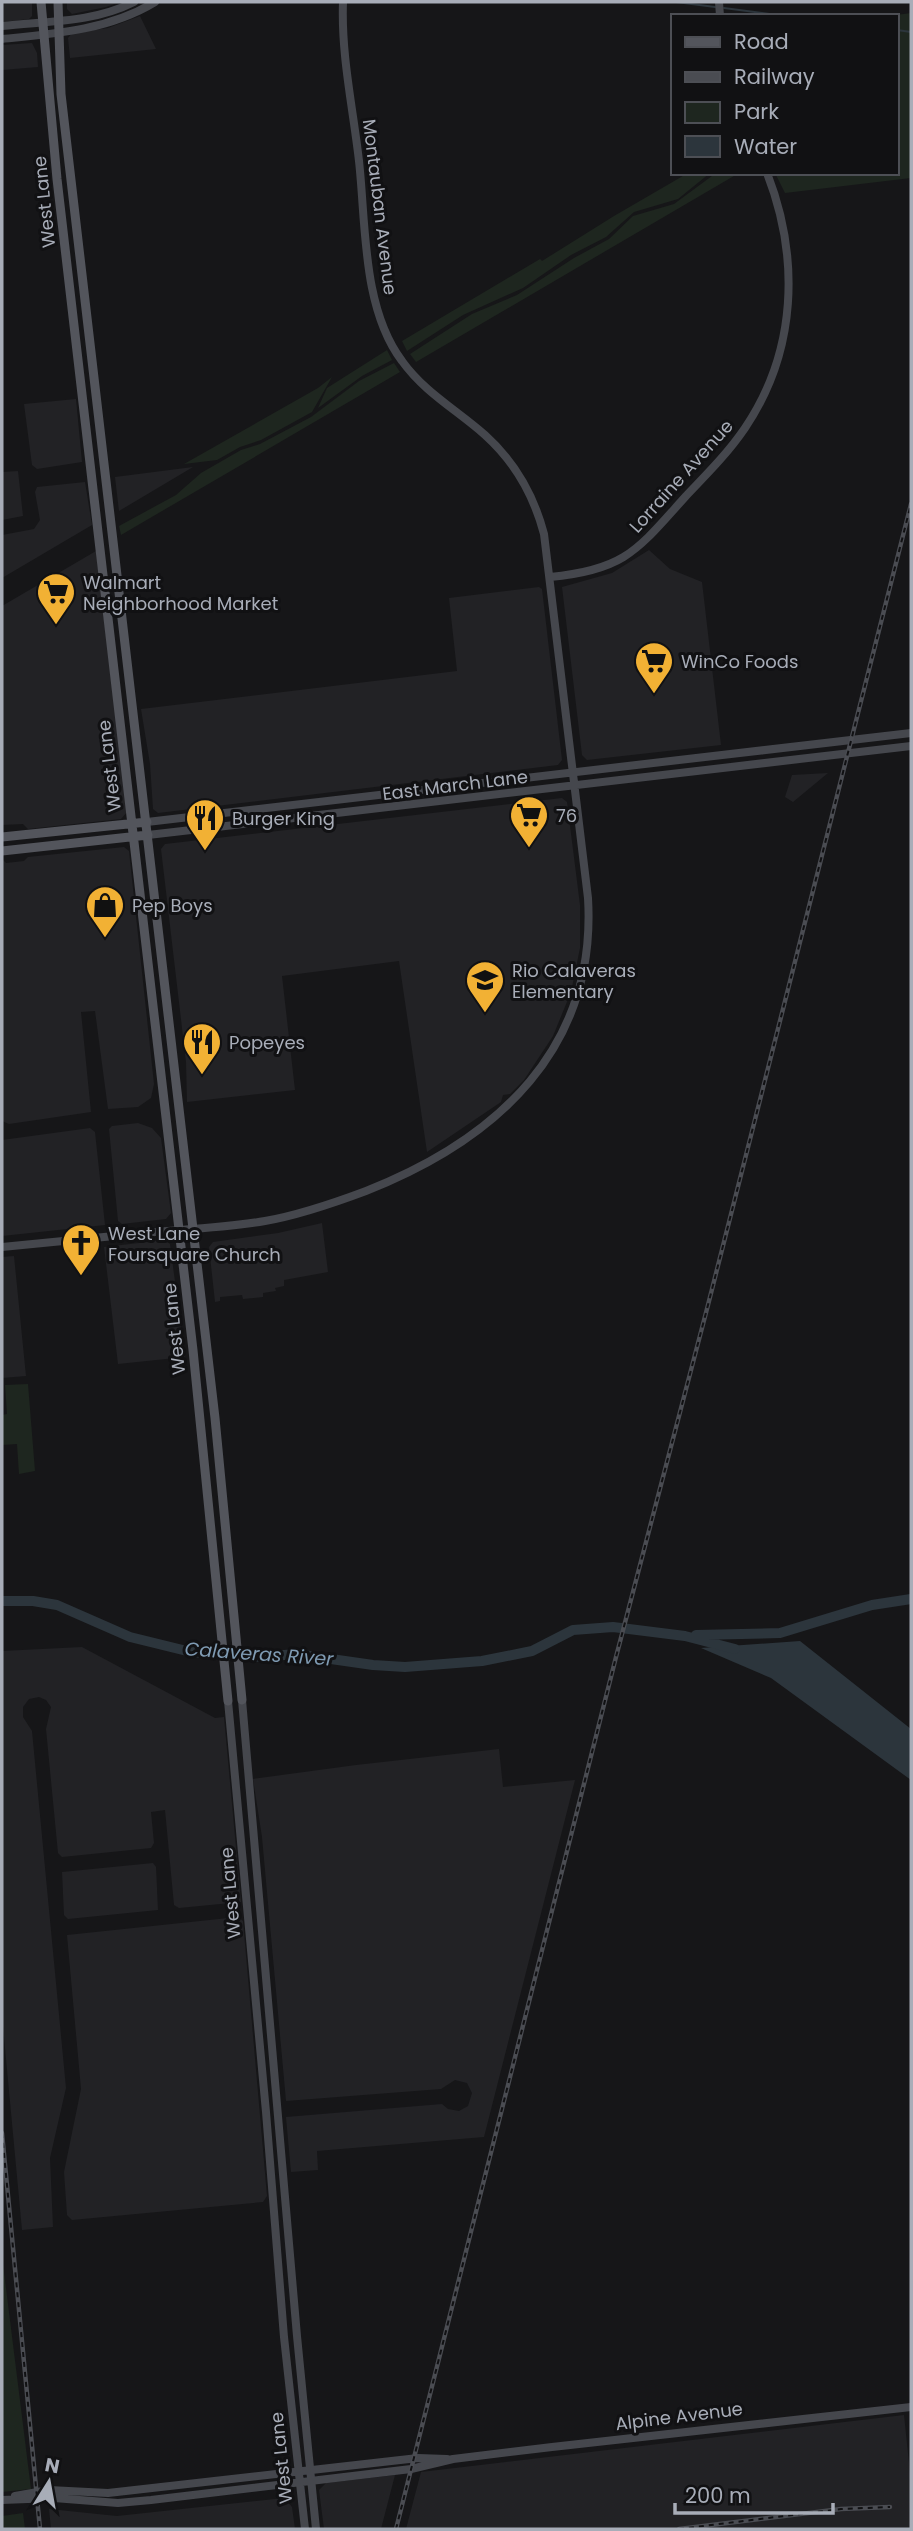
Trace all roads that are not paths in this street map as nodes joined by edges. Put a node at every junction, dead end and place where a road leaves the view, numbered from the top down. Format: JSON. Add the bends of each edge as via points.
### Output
{"nodes":[{"id":1,"x":41,"y":2,"type":"edge"},
{"id":2,"x":58,"y":2,"type":"edge"},
{"id":3,"x":134,"y":2,"type":"edge"},
{"id":4,"x":155,"y":2,"type":"edge"},
{"id":5,"x":343,"y":2,"type":"edge"},
{"id":6,"x":58,"y":21,"type":"junction"},
{"id":7,"x":41,"y":22,"type":"junction"},
{"id":8,"x":2,"y":26,"type":"edge"},
{"id":9,"x":58,"y":32,"type":"junction"},
{"id":10,"x":42,"y":35,"type":"junction"},
{"id":11,"x":2,"y":39,"type":"edge"},
{"id":12,"x":768,"y":175,"type":"edge"},
{"id":13,"x":550,"y":577,"type":"junction"},
{"id":14,"x":911,"y":733,"type":"edge"},
{"id":15,"x":911,"y":746,"type":"edge"},
{"id":16,"x":573,"y":773,"type":"junction"},
{"id":17,"x":575,"y":787,"type":"junction"},
{"id":18,"x":147,"y":822,"type":"junction"},
{"id":19,"x":131,"y":823,"type":"junction"},
{"id":20,"x":148,"y":835,"type":"junction"},
{"id":21,"x":2,"y":837,"type":"edge"},
{"id":22,"x":134,"y":837,"type":"junction"},
{"id":23,"x":2,"y":851,"type":"edge"},
{"id":24,"x":193,"y":1229,"type":"junction"},
{"id":25,"x":178,"y":1230,"type":"junction"},
{"id":26,"x":2,"y":1247,"type":"edge"},
{"id":27,"x":242,"y":1700,"type":"joint"},
{"id":28,"x":228,"y":1701,"type":"joint"},
{"id":29,"x":233,"y":1749,"type":"junction"},
{"id":30,"x":248,"y":1778,"type":"junction"},
{"id":31,"x":237,"y":1796,"type":"junction"},
{"id":32,"x":252,"y":1834,"type":"junction"},
{"id":33,"x":910,"y":2405,"type":"edge"},
{"id":34,"x":453,"y":2459,"type":"junction"},
{"id":35,"x":298,"y":2470,"type":"junction"},
{"id":36,"x":310,"y":2470,"type":"junction"},
{"id":37,"x":311,"y":2481,"type":"junction"},
{"id":38,"x":299,"y":2482,"type":"junction"},
{"id":39,"x":2,"y":2499,"type":"edge"},
{"id":40,"x":305,"y":2529,"type":"edge"},
{"id":41,"x":316,"y":2529,"type":"edge"}],
"edges":[{"from":1,"to":7,"type":"main road","name":"West Lane"},
{"from":2,"to":6,"type":"main road","name":"West Lane"},
{"from":3,"to":6,"type":"main road","via":[[104,14]]},
{"from":4,"to":9,"type":"main road","via":[[113,22]]},
{"from":5,"to":13,"type":"main road","name":"Montauban Avenue","via":[[370,276],[386,335],[418,381],[485,435],[516,470],[541,522]]},
{"from":6,"to":7,"type":"main road"},
{"from":6,"to":9,"type":"main road","name":"West Lane"},
{"from":7,"to":8,"type":"main road"},
{"from":7,"to":10,"type":"main road","name":"West Lane"},
{"from":9,"to":10,"type":"main road"},
{"from":9,"to":18,"type":"main road","name":"West Lane","via":[[61,94]]},
{"from":10,"to":11,"type":"main road"},
{"from":10,"to":19,"type":"main road","name":"West Lane"},
{"from":12,"to":13,"type":"main road","name":"Lorraine Avenue","via":[[784,227],[790,287],[781,349],[760,403],[724,456],[636,549],[595,571]]},
{"from":13,"to":16,"type":"main road","name":"Montauban Avenue"},
{"from":14,"to":16,"type":"main road","name":"East March Lane"},
{"from":15,"to":17,"type":"main road","name":"East March Lane"},
{"from":16,"to":17,"type":"main road","name":"Montauban Avenue"},
{"from":16,"to":18,"type":"main road","name":"East March Lane"},
{"from":17,"to":20,"type":"main road","name":"East March Lane"},
{"from":17,"to":24,"type":"main road","name":"Montauban Avenue","via":[[588,898],[586,960],[564,1031],[531,1082],[480,1128],[394,1180],[266,1221]]},
{"from":18,"to":19,"type":"main road","name":"East March Lane"},
{"from":18,"to":20,"type":"main road","name":"West Lane"},
{"from":19,"to":21,"type":"main road","name":"East March Lane"},
{"from":19,"to":22,"type":"main road","name":"West Lane"},
{"from":20,"to":22,"type":"main road","name":"East March Lane"},
{"from":20,"to":24,"type":"main road","name":"West Lane"},
{"from":22,"to":23,"type":"main road","name":"East March Lane"},
{"from":22,"to":25,"type":"main road","name":"West Lane"},
{"from":24,"to":25,"type":"main road","name":"Montauban Avenue"},
{"from":24,"to":27,"type":"main road","name":"West Lane"},
{"from":25,"to":26,"type":"main road","name":"Montauban Avenue"},
{"from":25,"to":28,"type":"main road","name":"West Lane"},
{"from":27,"to":30,"type":"main road","name":"West Lane"},
{"from":28,"to":29,"type":"main road","name":"West Lane"},
{"from":29,"to":30,"type":"main road","via":[[241,1776]]},
{"from":29,"to":31,"type":"main road","name":"West Lane"},
{"from":30,"to":32,"type":"main road","name":"West Lane"},
{"from":31,"to":32,"type":"main road","via":[[245,1801]]},
{"from":31,"to":35,"type":"main road","name":"West Lane"},
{"from":32,"to":36,"type":"main road","name":"West Lane"},
{"from":33,"to":34,"type":"main road","name":"Alpine Avenue"},
{"from":34,"to":36,"type":"main road","name":"Alpine Avenue","via":[[418,2458]]},
{"from":34,"to":37,"type":"main road","name":"Alpine Avenue"},
{"from":35,"to":36,"type":"main road","name":"Alpine Avenue"},
{"from":35,"to":38,"type":"main road","name":"West Lane"},
{"from":35,"to":39,"type":"main road","name":"Alpine Avenue","via":[[117,2492],[49,2490]]},
{"from":36,"to":37,"type":"main road","name":"West Lane"},
{"from":37,"to":38,"type":"main road","name":"Alpine Avenue"},
{"from":37,"to":41,"type":"main road","name":"West Lane"},
{"from":38,"to":39,"type":"main road","name":"Alpine Avenue","via":[[131,2502]]},
{"from":38,"to":40,"type":"main road","name":"West Lane"}]}
